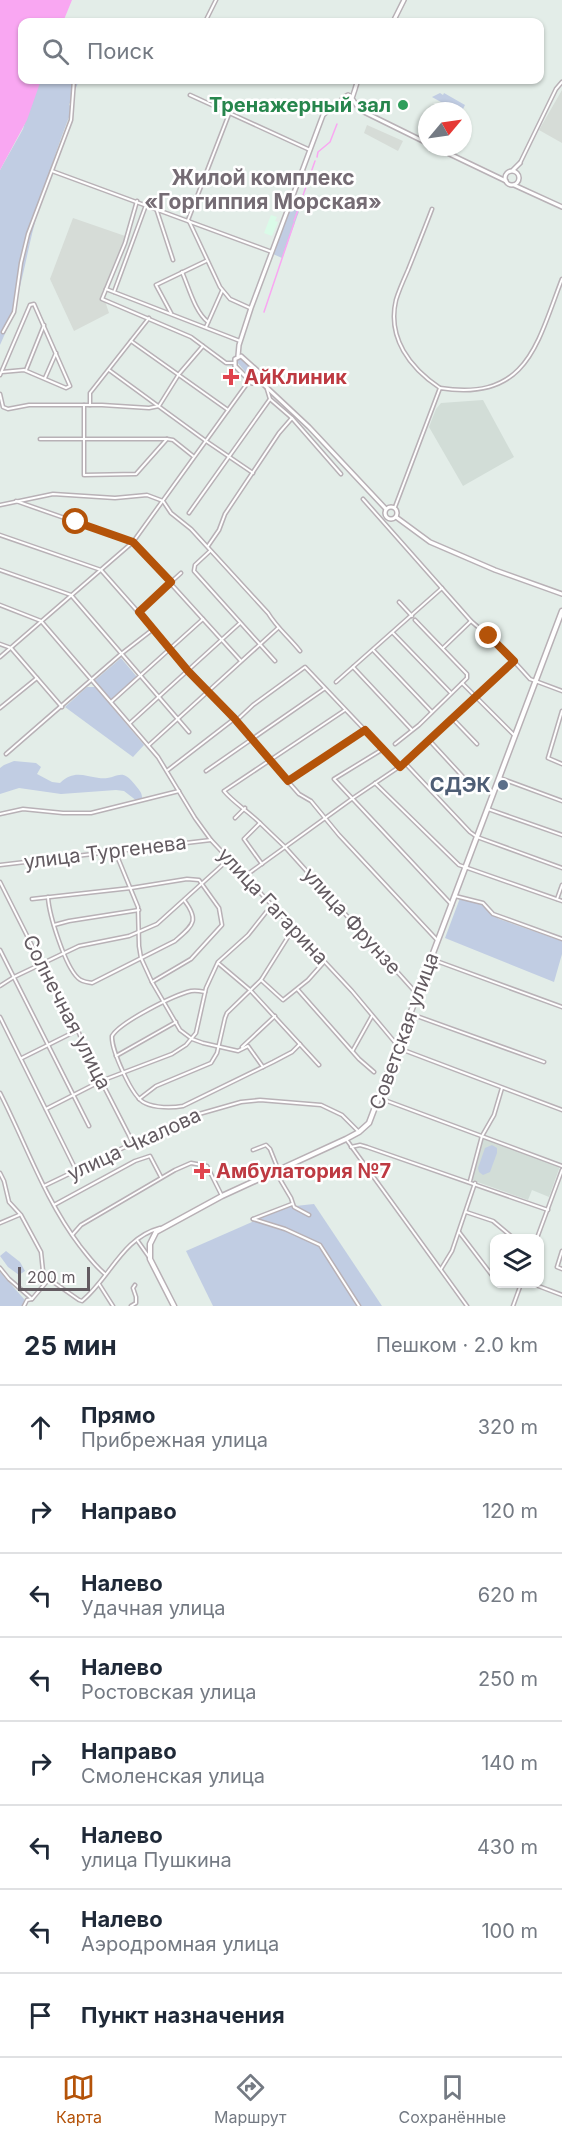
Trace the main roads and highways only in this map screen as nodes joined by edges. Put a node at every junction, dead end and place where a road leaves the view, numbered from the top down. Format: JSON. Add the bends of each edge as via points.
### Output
{"nodes":[{"id":1,"x":562,"y":611,"type":"edge"},
{"id":2,"x":174,"y":1306,"type":"edge"}],
"edges":[{"from":1,"to":2,"type":"main road","name":"Советская улица","via":[[369,1123],[359,1132],[160,1228],[152,1239],[150,1259]]}]}
